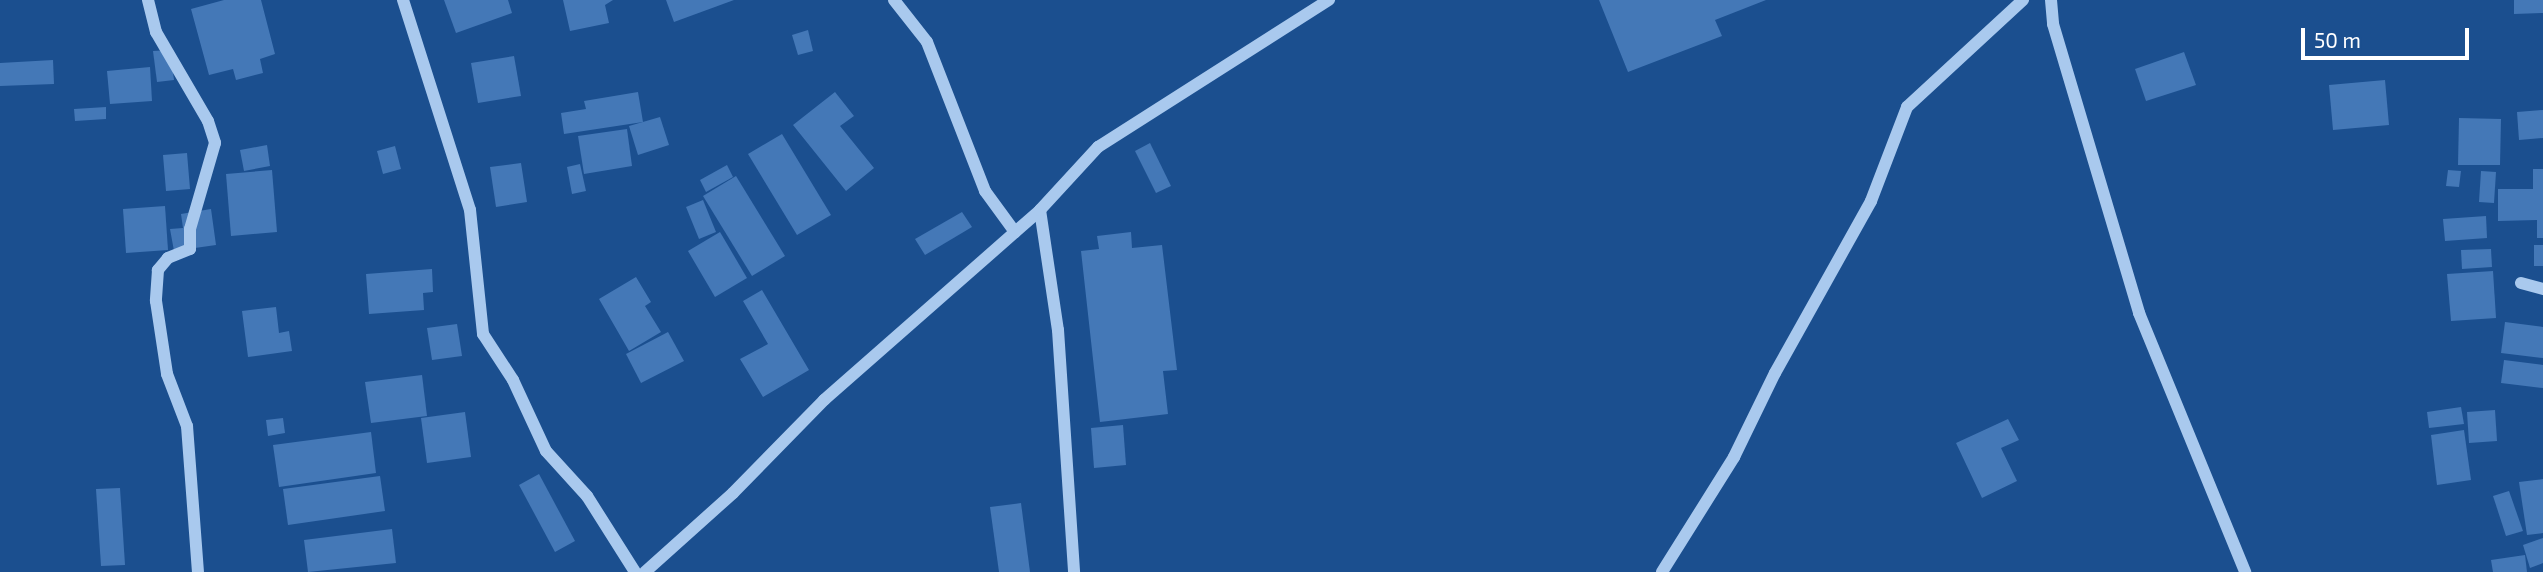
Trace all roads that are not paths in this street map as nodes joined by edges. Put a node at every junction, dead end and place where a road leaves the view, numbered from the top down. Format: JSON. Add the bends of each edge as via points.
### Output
{"nodes":[{"id":1,"x":148,"y":0,"type":"edge"},
{"id":2,"x":403,"y":0,"type":"edge"},
{"id":3,"x":894,"y":0,"type":"edge"},
{"id":4,"x":1329,"y":0,"type":"edge"},
{"id":5,"x":2023,"y":0,"type":"edge"},
{"id":6,"x":2052,"y":0,"type":"edge"},
{"id":7,"x":1040,"y":210,"type":"junction"},
{"id":8,"x":1015,"y":232,"type":"junction"},
{"id":9,"x":2521,"y":283,"type":"dead end"},
{"id":10,"x":2543,"y":289,"type":"edge"},
{"id":11,"x":198,"y":572,"type":"edge"},
{"id":12,"x":635,"y":572,"type":"edge"},
{"id":13,"x":645,"y":572,"type":"edge"},
{"id":14,"x":1074,"y":572,"type":"edge"},
{"id":15,"x":1662,"y":572,"type":"edge"},
{"id":16,"x":2245,"y":572,"type":"edge"}],
"edges":[{"from":1,"to":11,"type":"street","via":[[156,32],[208,121],[215,143],[190,229],[190,249],[168,258],[158,270],[156,301],[167,374],[187,426]]},
{"from":2,"to":12,"type":"street","via":[[470,210],[483,334],[513,380],[546,451],[587,496]]},
{"from":3,"to":8,"type":"street","via":[[927,42],[980,181]]},
{"from":4,"to":7,"type":"street","via":[[1098,147]]},
{"from":5,"to":15,"type":"street","via":[[1907,107],[1871,201],[1734,457]]},
{"from":6,"to":16,"type":"street","via":[[2053,23],[2139,313]]},
{"from":7,"to":8,"type":"street"},
{"from":7,"to":14,"type":"street","via":[[1058,330]]},
{"from":8,"to":13,"type":"street","via":[[824,400],[733,493]]},
{"from":9,"to":10,"type":"street"}]}
